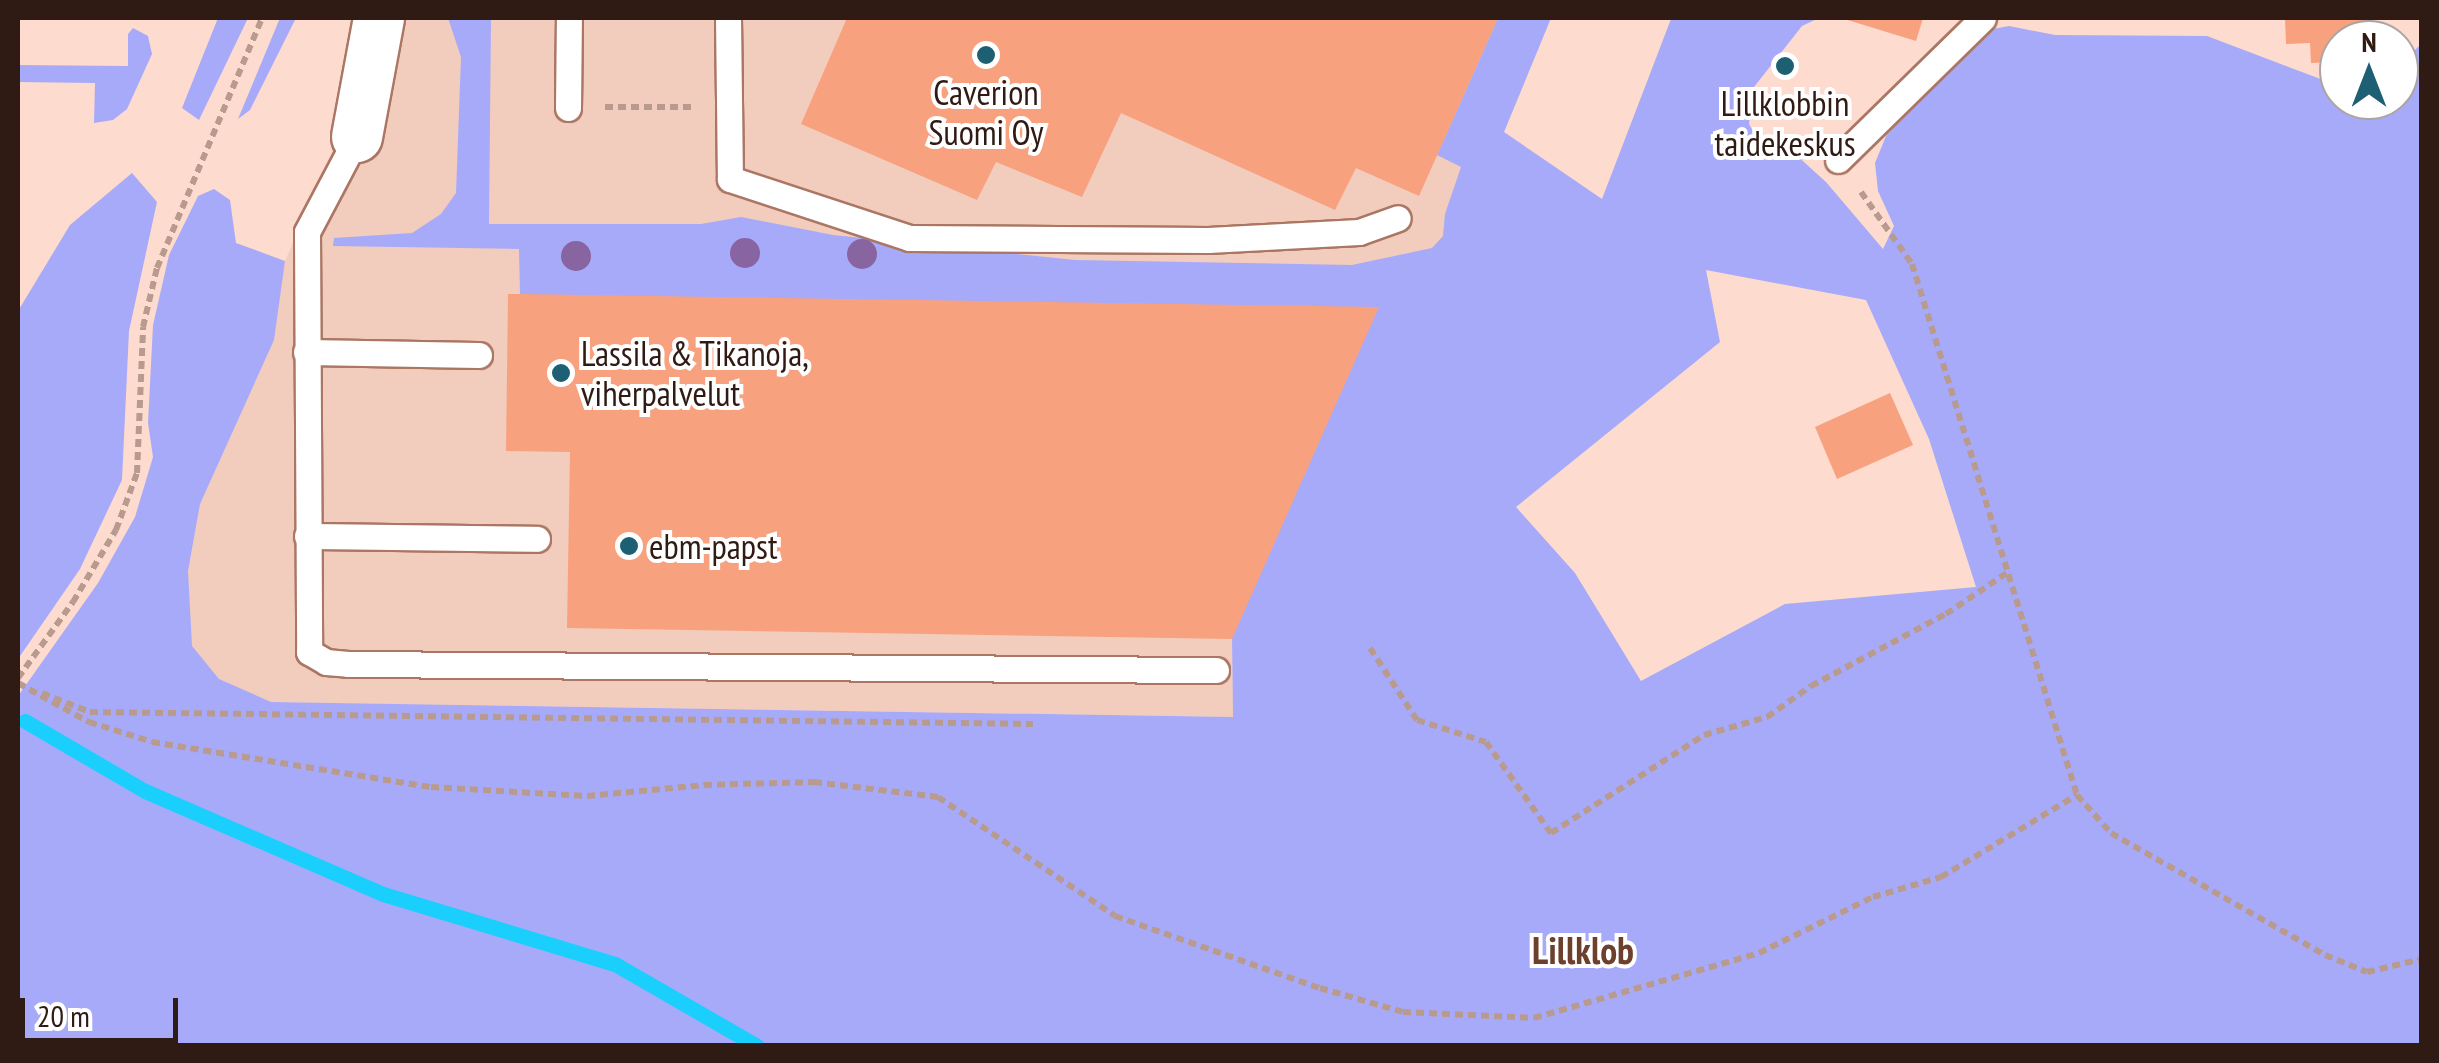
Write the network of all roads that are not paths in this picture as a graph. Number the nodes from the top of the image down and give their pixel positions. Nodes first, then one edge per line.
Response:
1 (379, 18) edge
2 (569, 18) edge
3 (728, 18) edge
4 (1983, 18) edge
5 (568, 108) road end
6 (357, 137) joint
7 (1838, 160) road end
8 (1398, 218) dead end
9 (306, 352) junction
10 (479, 355) dead end
11 (307, 536) junction
12 (537, 540) dead end
13 (1216, 670) dead end

1 - 6 street
2 - 5 lane
3 - 8 lane
4 - 7 lane
6 - 9 lane
9 - 10 lane
9 - 11 lane
11 - 12 lane
11 - 13 lane

